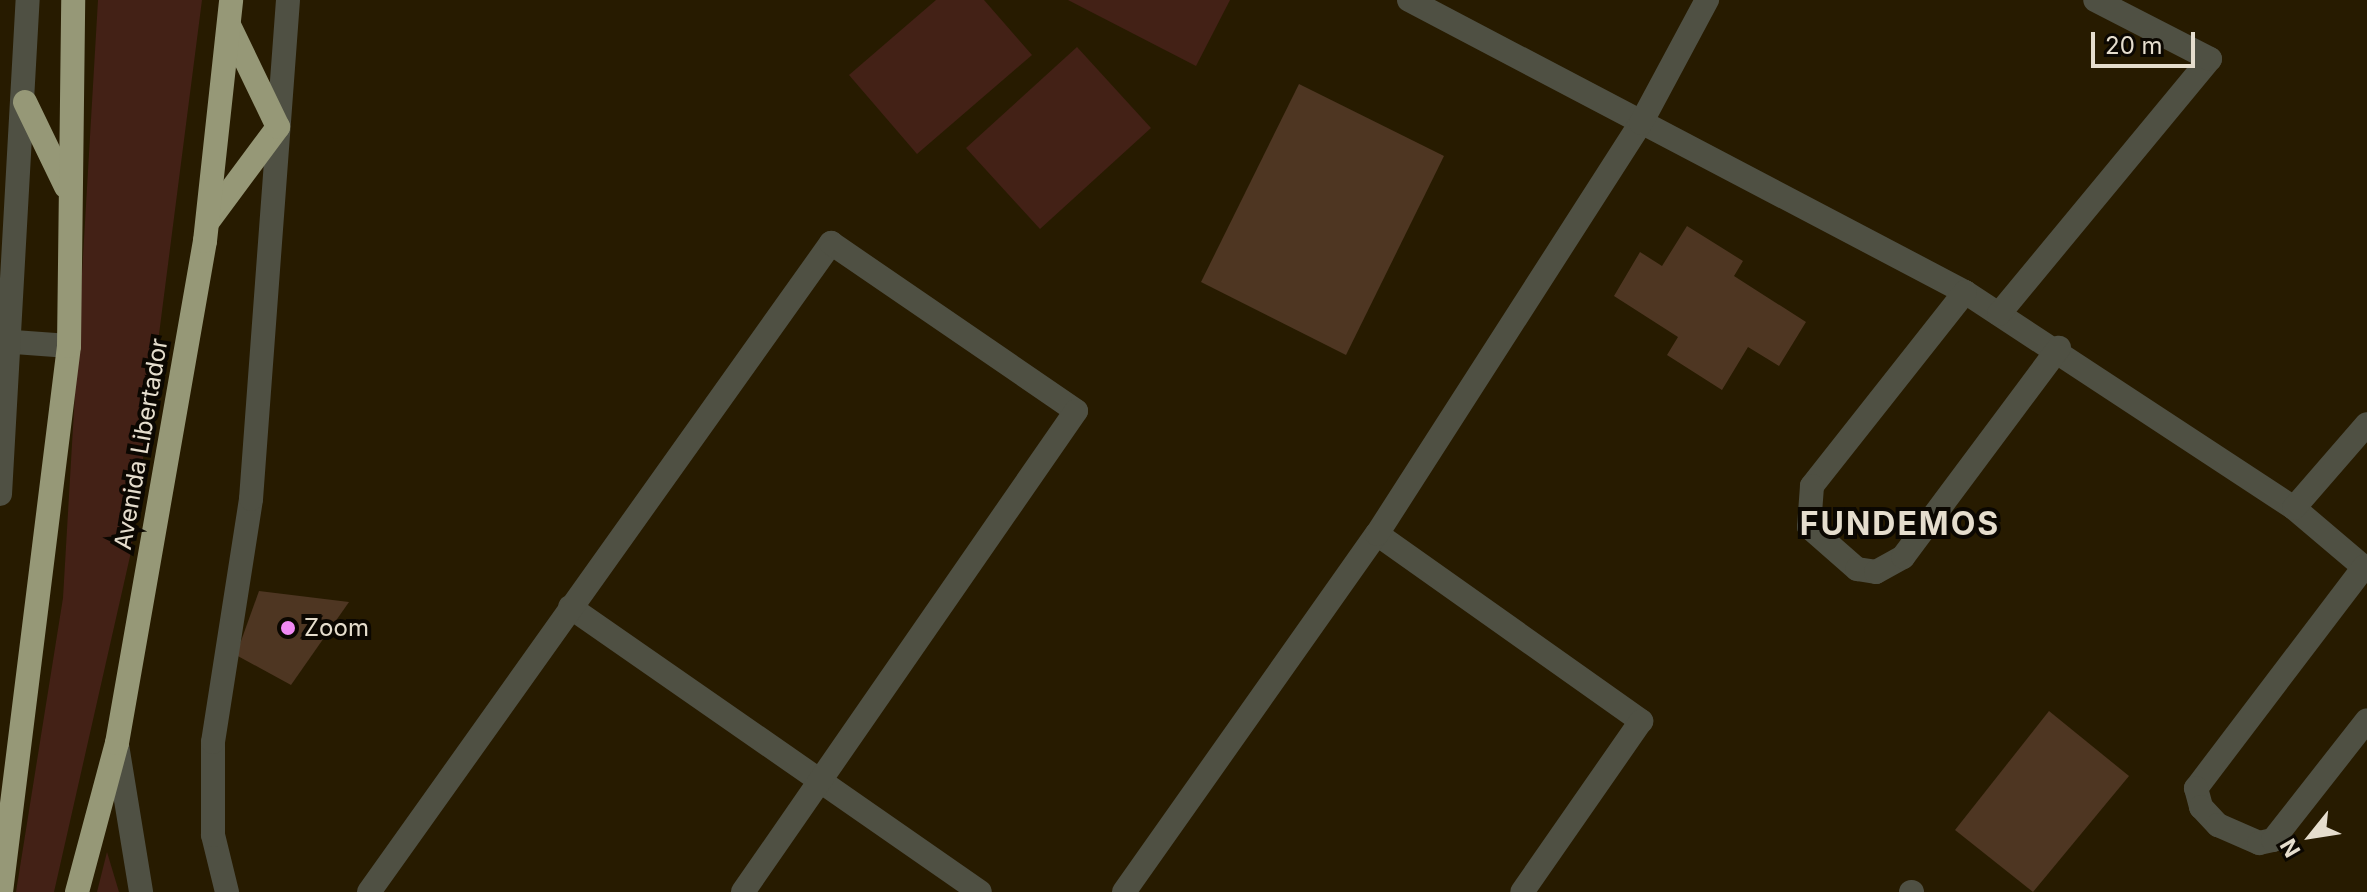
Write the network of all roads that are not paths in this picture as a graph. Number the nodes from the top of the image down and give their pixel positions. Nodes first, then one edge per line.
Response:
1 (28, 0) edge
2 (73, 0) edge
3 (231, 0) edge
4 (288, 0) edge
5 (1409, 0) edge
6 (1707, 0) edge
7 (2095, 0) edge
8 (229, 25) junction
9 (25, 102) junction
10 (1641, 123) junction
11 (278, 127) junction
12 (68, 191) junction
13 (208, 222) junction
14 (1965, 292) junction
15 (1999, 314) junction
16 (6, 342) edge
17 (69, 346) junction
18 (2059, 348) junction
19 (2367, 424) edge
20 (0, 494) edge
21 (2294, 508) junction
22 (1377, 534) junction
23 (2366, 568) edge
24 (570, 607) junction
25 (2367, 720) edge
26 (117, 743) junction
27 (819, 783) junction
28 (1, 892) edge
29 (77, 892) edge
30 (141, 892) edge
31 (227, 892) edge
32 (369, 892) edge
33 (743, 892) edge
34 (980, 892) edge
35 (1124, 892) edge
36 (1522, 892) edge

1 - 9 street
2 - 12 highway
3 - 8 highway, Avenida Libertador
4 - 11 street
5 - 10 street
6 - 10 street
7 - 15 street
8 - 11 highway
8 - 13 highway, Avenida Libertador
9 - 12 highway
9 - 16 street
10 - 14 street
10 - 22 street
11 - 13 highway
11 - 31 street
12 - 17 highway
13 - 26 highway, Avenida Libertador
14 - 15 street
14 - 18 street
15 - 18 street
16 - 17 street
16 - 20 street
17 - 28 highway
18 - 21 street
19 - 21 street
21 - 23 street
22 - 35 street
22 - 36 street
23 - 25 street
24 - 27 street
24 - 27 street
24 - 32 street
26 - 29 highway, Avenida Libertador
26 - 30 street
27 - 33 street
27 - 34 street

